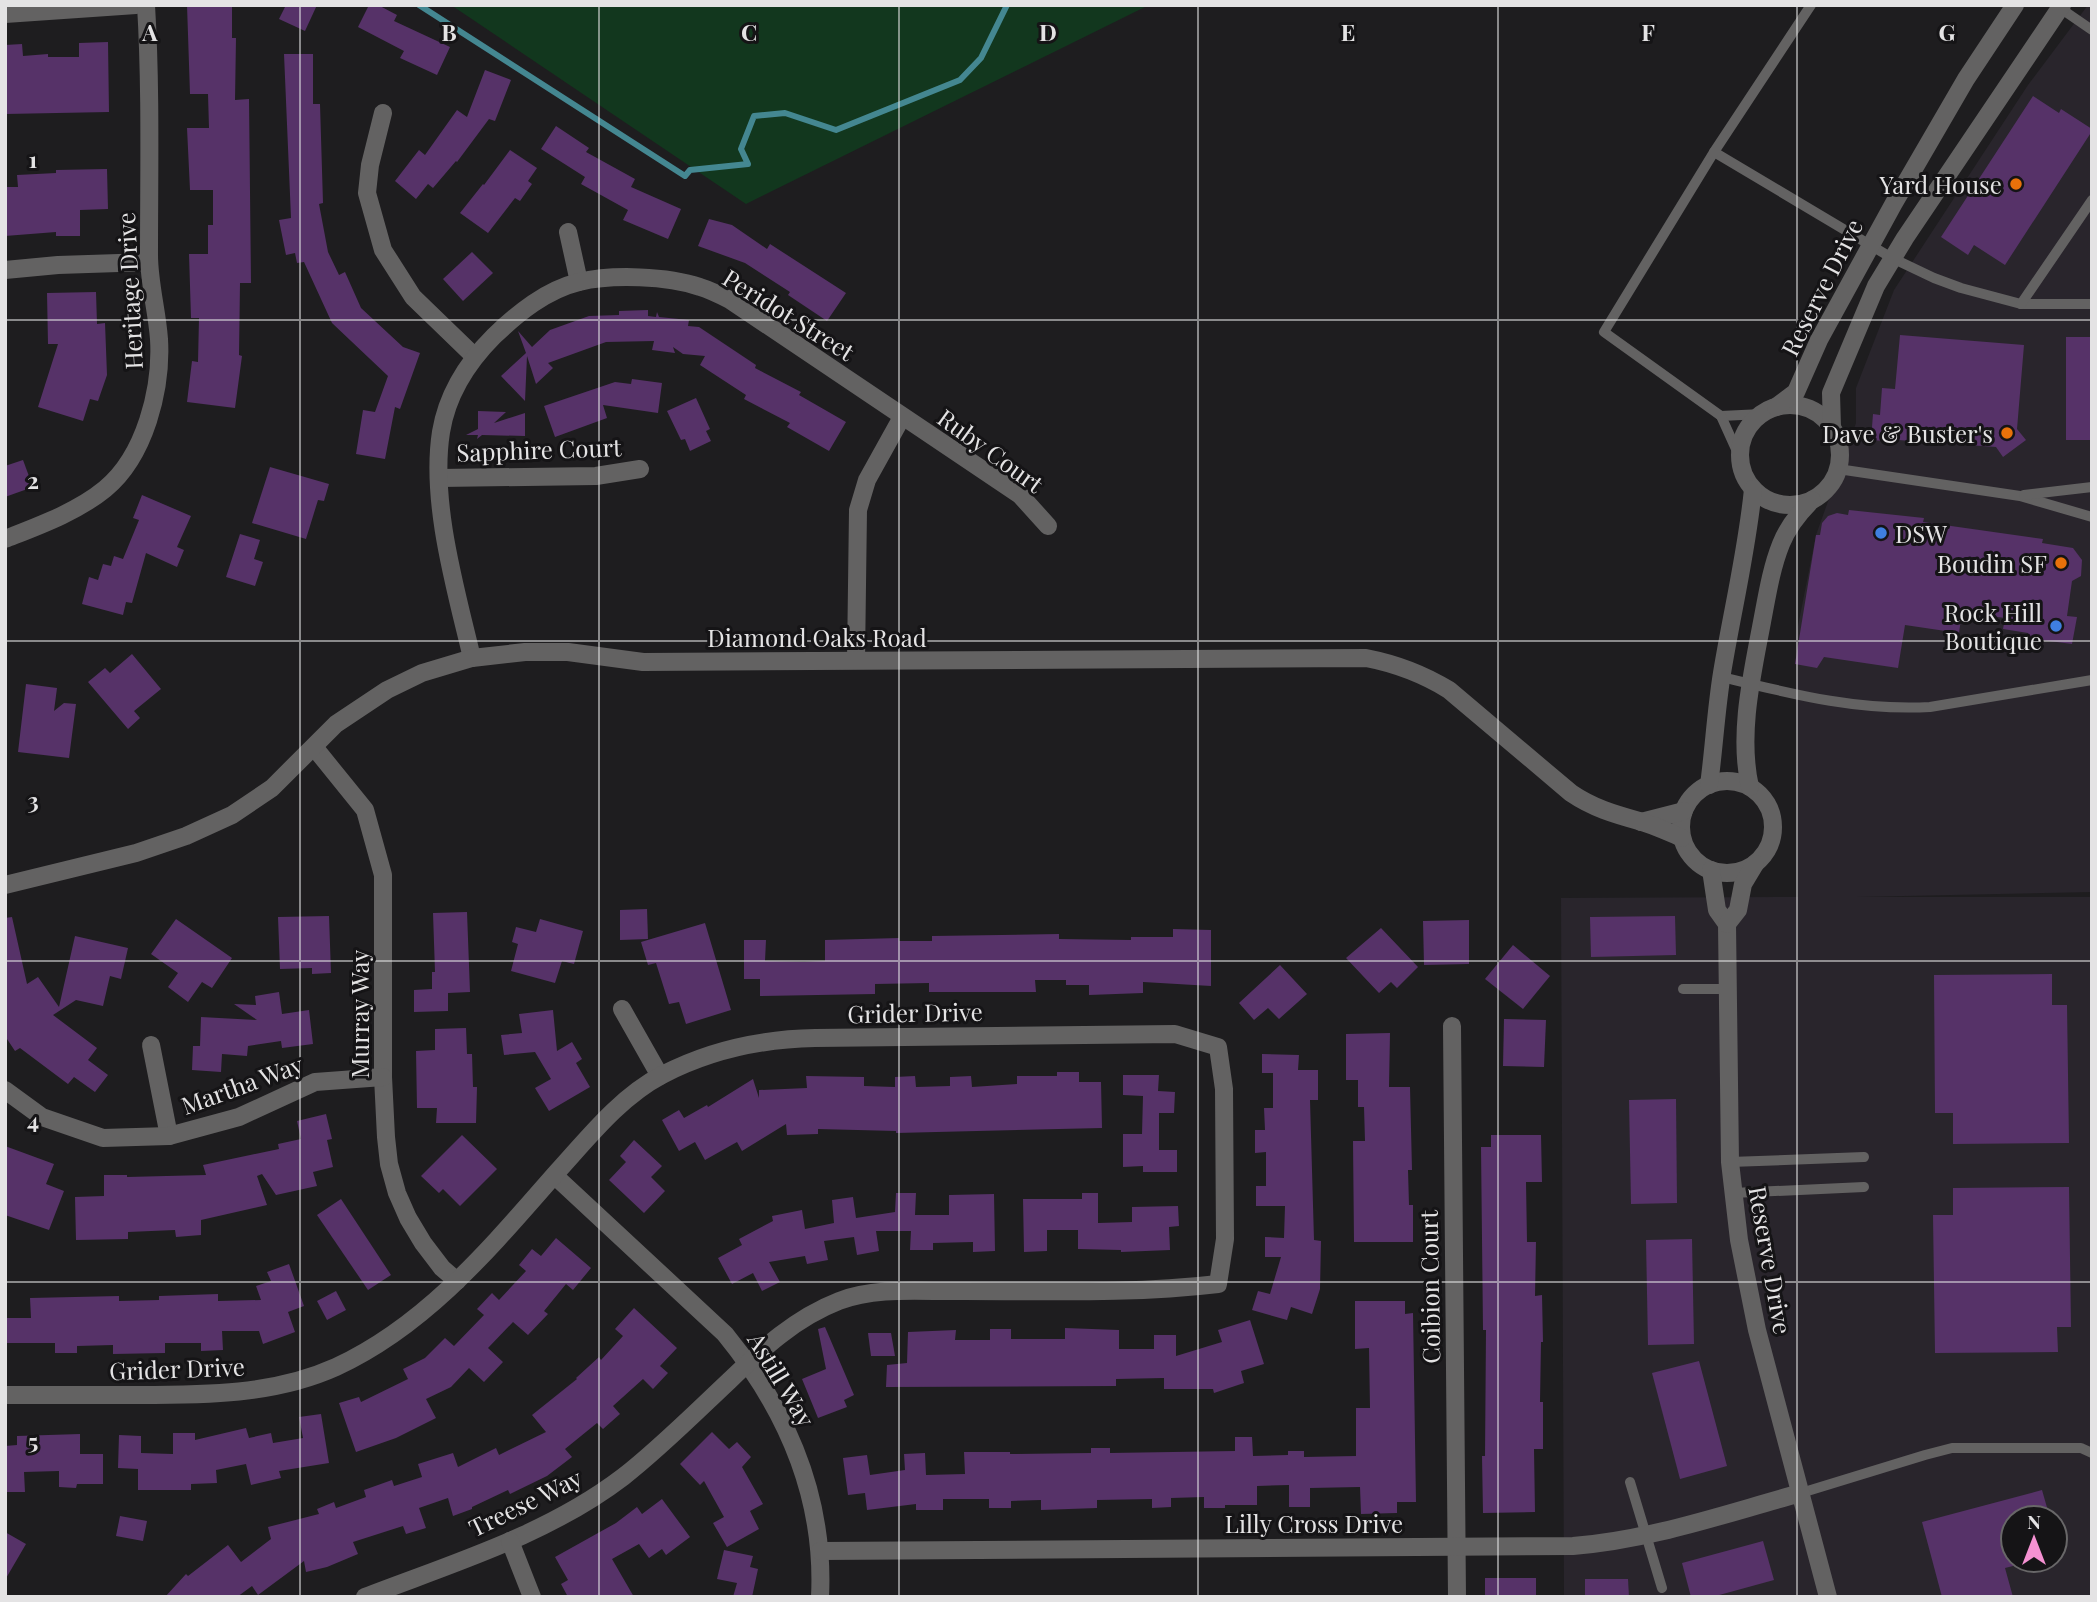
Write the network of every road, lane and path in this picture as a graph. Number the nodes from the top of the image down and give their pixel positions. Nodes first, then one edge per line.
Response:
1 (136, 5) edge
2 (146, 5) edge
3 (1811, 5) edge
4 (2015, 5) edge
5 (2061, 7) edge
6 (5, 14) edge
7 (2092, 30) edge
8 (383, 113) dead end
9 (1714, 152) junction
10 (2092, 200) edge
11 (568, 232) dead end
12 (1871, 245) junction
13 (1892, 258) junction
14 (149, 262) junction
15 (5, 270) edge
16 (579, 282) junction
17 (2021, 304) junction
18 (2092, 304) edge
19 (474, 356) junction
20 (1769, 411) junction
21 (1721, 416) junction
22 (902, 417) junction
23 (1832, 428) junction
24 (1740, 458) junction
25 (640, 469) dead end
26 (1838, 469) junction
27 (440, 478) junction
28 (2092, 487) edge
29 (1753, 489) junction
30 (2020, 496) junction
31 (1812, 500) junction
32 (2092, 517) edge
33 (1048, 526) dead end
34 (5, 540) edge
35 (472, 658) junction
36 (856, 660) junction
37 (1722, 677) junction
38 (2092, 680) edge
39 (1751, 684) junction
40 (314, 747) junction
41 (1709, 785) junction
42 (1750, 787) junction
43 (1684, 811) junction
44 (1641, 822) junction
45 (1682, 838) junction
46 (1755, 864) junction
47 (1712, 870) junction
48 (5, 885) edge
49 (1727, 924) junction
50 (1683, 989) dead end
51 (1728, 989) junction
52 (622, 1009) dead end
53 (1452, 1026) dead end
54 (151, 1045) dead end
55 (660, 1076) junction
56 (383, 1077) junction
57 (5, 1090) edge
58 (169, 1136) junction
59 (1864, 1157) dead end
60 (1730, 1162) junction
61 (555, 1176) junction
62 (1864, 1187) dead end
63 (1733, 1194) junction
64 (457, 1282) junction
65 (748, 1362) junction
66 (5, 1395) edge
67 (2092, 1453) edge
68 (1630, 1482) dead end
69 (1801, 1493) junction
70 (1646, 1534) junction
71 (510, 1541) junction
72 (1457, 1547) junction
73 (820, 1551) junction
74 (1662, 1588) dead end
75 (365, 1597) edge
76 (532, 1597) edge
77 (820, 1597) edge
78 (1457, 1597) edge
79 (1828, 1597) edge

1 - 6 street
2 - 14 street, Heritage Drive
3 - 9 lane
4 - 12 street, Reserve Drive
5 - 7 lane
5 - 13 street, Reserve Drive
8 - 19 street
9 - 12 lane
9 - 21 lane
10 - 17 lane
11 - 16 street
12 - 13 lane
12 - 20 street, Reserve Drive
13 - 17 lane
13 - 23 street, Reserve Drive
14 - 15 street
14 - 34 street, Heritage Drive
16 - 19 street, Peridot Street
16 - 22 street, Peridot Street
17 - 18 lane
19 - 27 street, Peridot Street
20 - 21 lane
20 - 23 street
20 - 24 street
21 - 24 lane
22 - 33 street, Ruby Court
22 - 36 street
23 - 26 street
24 - 29 street
25 - 27 street, Sapphire Court
26 - 30 lane
26 - 31 street
27 - 35 street, Peridot Street
28 - 30 lane
29 - 31 street
29 - 37 street
30 - 32 lane
31 - 39 street
35 - 36 street, Diamond Oaks Road
35 - 40 street, Diamond Oaks Road
36 - 44 street, Diamond Oaks Road
37 - 39 lane
37 - 41 street
38 - 39 lane
39 - 42 street
40 - 48 street, Diamond Oaks Road
40 - 56 street, Murray Way
41 - 42 street
41 - 43 street
42 - 46 street
43 - 44 street, Diamond Oaks Road
43 - 45 street
44 - 45 street, Diamond Oaks Road
45 - 47 street
46 - 47 street
46 - 49 street, Reserve Drive
47 - 49 street, Reserve Drive
49 - 51 street, Reserve Drive
50 - 51 lane
51 - 60 street, Reserve Drive
52 - 55 street
53 - 72 street, Coibion Court
54 - 58 street
55 - 61 street, Grider Drive
55 - 65 street, Grider Drive
56 - 58 street, Martha Way
56 - 64 street, Murray Way
57 - 58 street, Martha Way
59 - 60 lane
60 - 63 street, Reserve Drive
61 - 64 street, Grider Drive
61 - 65 street, Astill Way
62 - 63 lane
63 - 69 street, Reserve Drive
64 - 66 street, Grider Drive
65 - 71 street, Treese Way
65 - 73 street, Astill Way
67 - 69 lane
68 - 70 lane
69 - 70 street, Lilly Cross Drive
69 - 79 street, Reserve Drive
70 - 72 street, Lilly Cross Drive
70 - 74 lane
71 - 75 street, Treese Way
71 - 76 street
72 - 73 street, Lilly Cross Drive
72 - 78 street, Coibion Court
73 - 77 street, Astill Way

